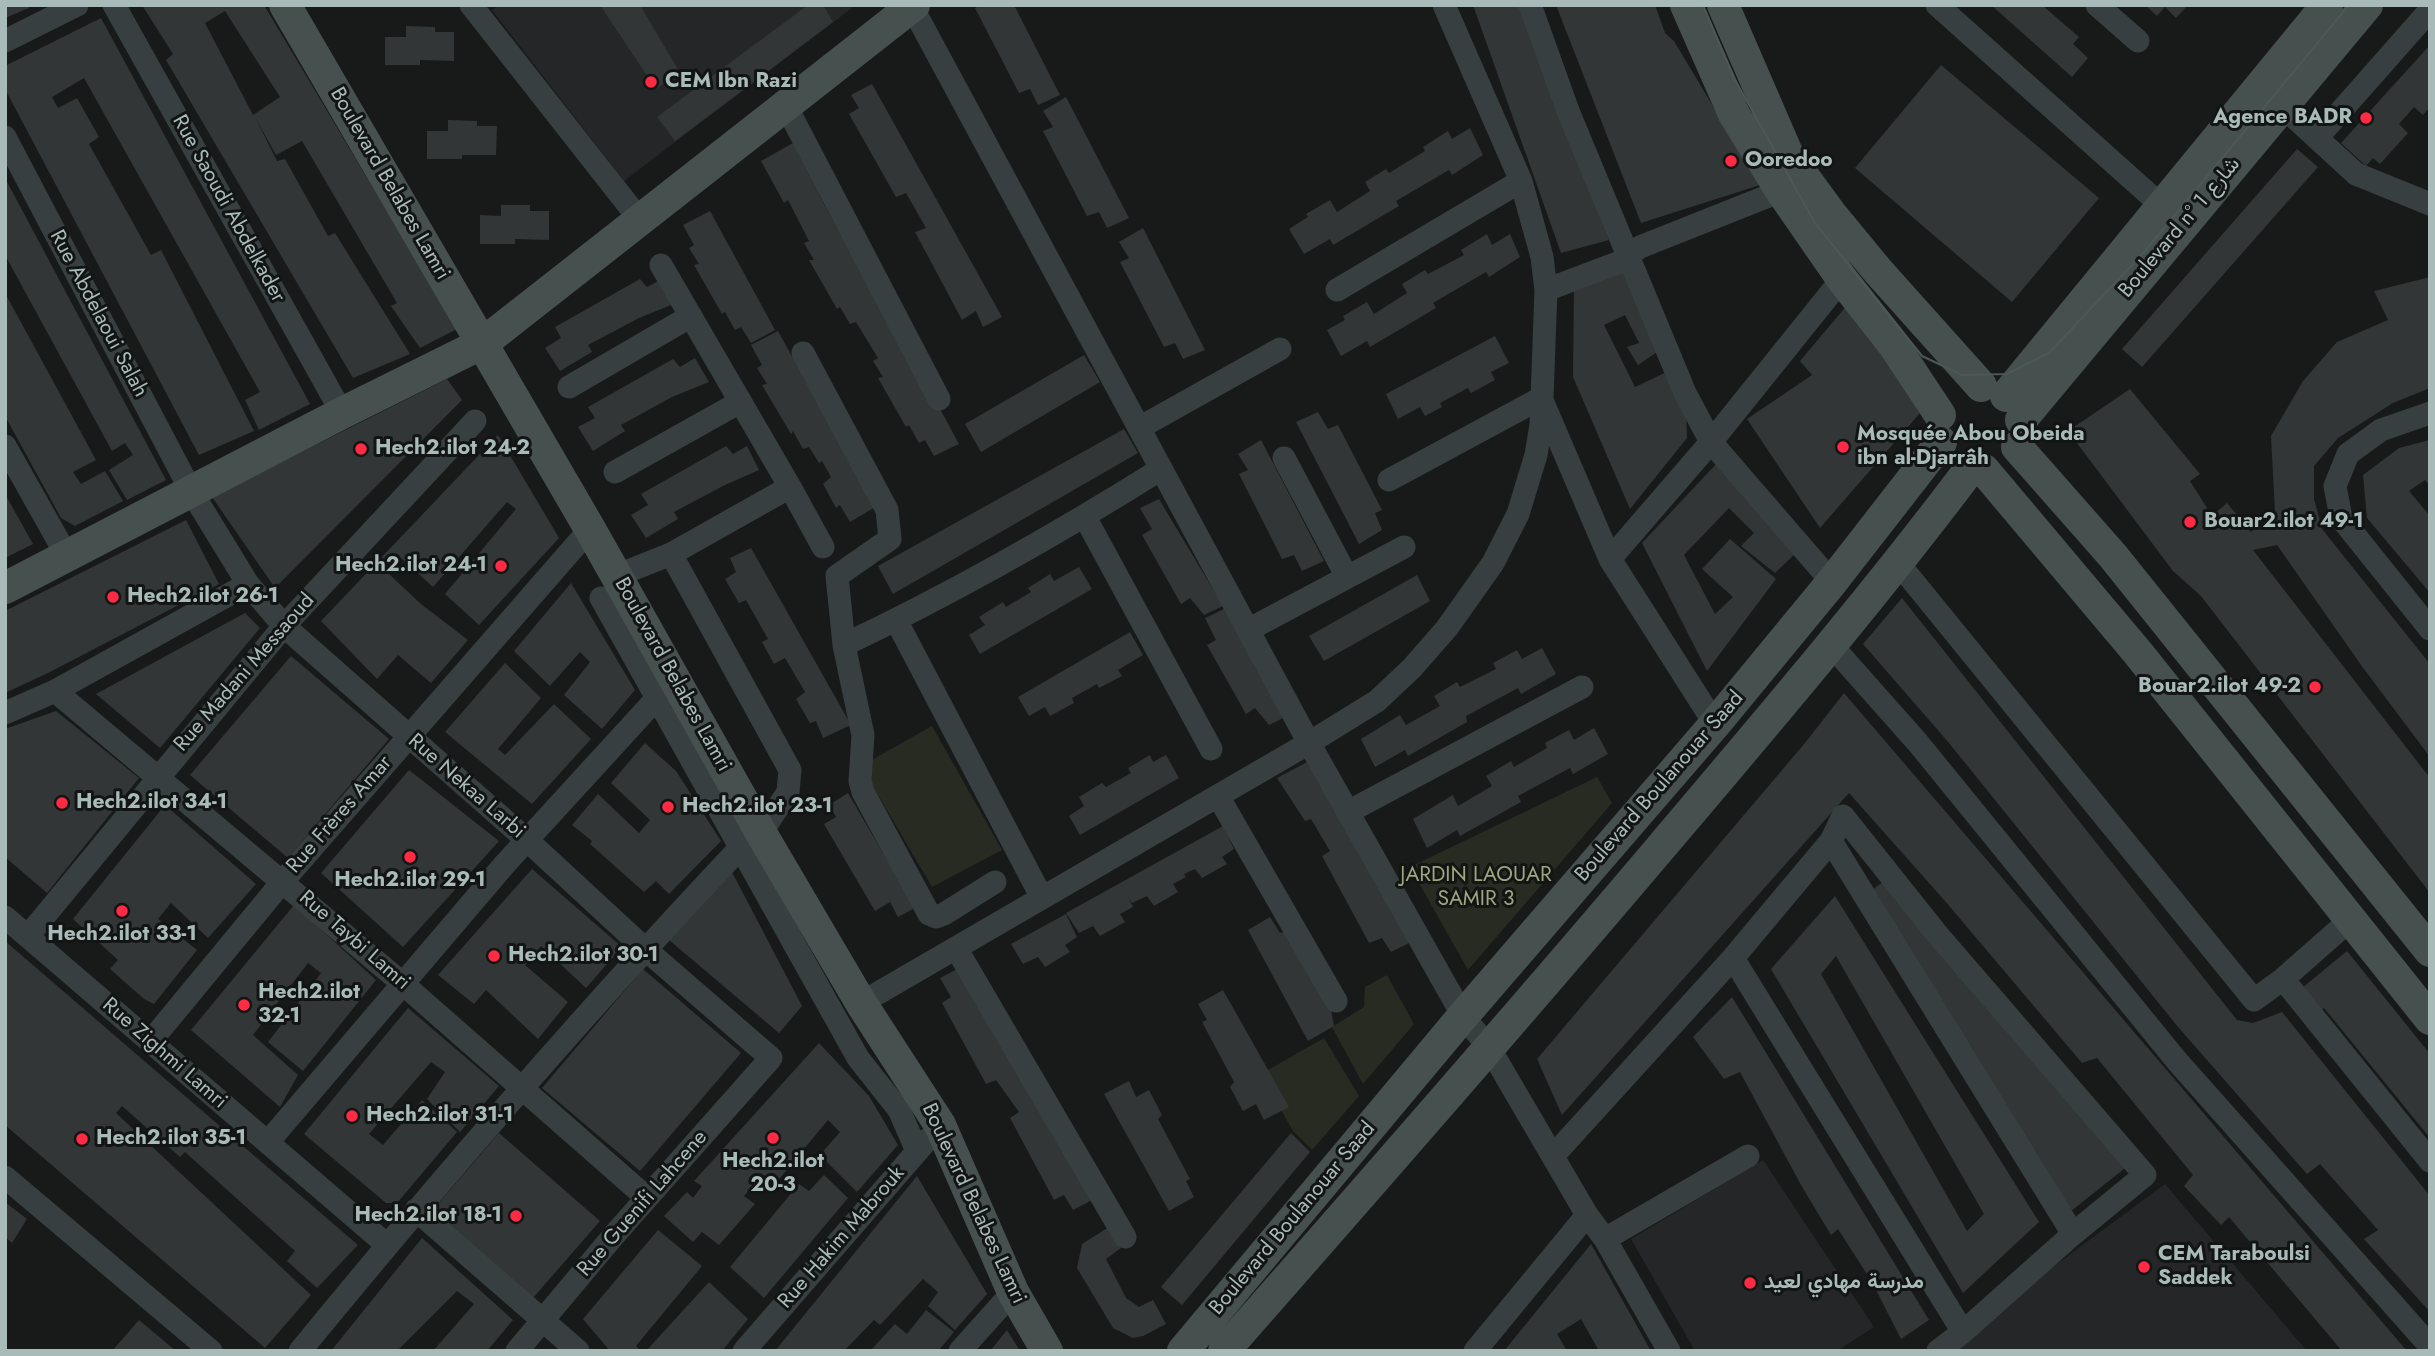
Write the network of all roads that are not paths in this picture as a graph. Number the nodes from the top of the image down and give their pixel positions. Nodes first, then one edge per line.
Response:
1 (77, 5) edge
2 (114, 5) edge
3 (285, 5) edge
4 (471, 5) edge
5 (1444, 5) edge
6 (1530, 5) edge
7 (1686, 5) edge
8 (1723, 5) edge
9 (1937, 5) edge
10 (2097, 5) edge
11 (2327, 5) edge
12 (2367, 5) edge
13 (913, 6) edge
14 (2430, 10) edge
15 (5, 41) edge
16 (2138, 41) dead end
17 (786, 106) junction
18 (2282, 106) junction
19 (5, 138) edge
20 (2317, 138) junction
21 (1521, 181) junction
22 (1781, 191) junction
23 (2430, 204) edge
24 (2162, 206) junction
25 (640, 220) junction
26 (1627, 256) junction
27 (661, 265) dead end
28 (1842, 279) junction
29 (1337, 290) dead end
30 (1546, 290) junction
31 (691, 316) junction
32 (483, 343) junction
33 (1280, 349) dead end
34 (803, 353) dead end
35 (569, 387) dead end
36 (1541, 398) junction
37 (939, 399) dead end
38 (740, 402) junction
39 (2006, 412) junction
40 (342, 413) junction
41 (2430, 413) edge
42 (475, 421) dead end
43 (1139, 428) junction
44 (1940, 429) junction
45 (1711, 442) junction
46 (5, 446) edge
47 (1284, 458) dead end
48 (1161, 469) junction
49 (1977, 469) junction
50 (615, 472) dead end
51 (1389, 481) dead end
52 (790, 487) junction
53 (191, 491) junction
54 (1085, 517) junction
55 (590, 529) junction
56 (823, 547) dead end
57 (1404, 547) dead end
58 (671, 554) junction
59 (67, 556) junction
60 (1609, 559) junction
61 (1899, 564) junction
62 (1347, 577) junction
63 (1832, 582) junction
64 (248, 584) junction
65 (608, 587) junction
66 (5, 588) edge
67 (896, 620) junction
68 (284, 626) junction
69 (2430, 629) edge
70 (1248, 630) junction
71 (844, 645) junction
72 (1832, 646) junction
73 (1582, 687) dead end
74 (55, 691) junction
75 (657, 698) junction
76 (5, 713) edge
77 (1715, 724) junction
78 (408, 737) junction
79 (1309, 743) junction
80 (1211, 749) dead end
81 (156, 778) junction
82 (1218, 796) junction
83 (1348, 812) junction
84 (527, 840) junction
85 (751, 840) junction
86 (1831, 842) junction
87 (283, 881) junction
88 (995, 882) dead end
89 (1042, 898) junction
90 (5, 917) edge
91 (2350, 920) junction
92 (28, 936) junction
93 (645, 948) junction
94 (956, 948) junction
95 (2430, 951) edge
96 (1733, 958) junction
97 (2283, 979) junction
98 (402, 983) junction
99 (1336, 1001) dead end
100 (861, 1003) junction
101 (1464, 1016) junction
102 (2430, 1019) edge
103 (150, 1042) junction
104 (1490, 1049) junction
105 (771, 1058) joint
106 (522, 1089) junction
107 (940, 1125) junction
108 (268, 1142) junction
109 (917, 1151) junction
110 (1553, 1156) junction
111 (1748, 1156) dead end
112 (2430, 1161) edge
113 (5, 1177) edge
114 (647, 1198) junction
115 (416, 1210) junction
116 (1587, 1215) junction
117 (2073, 1234) junction
118 (1125, 1237) dead end
119 (1605, 1239) junction
120 (387, 1245) junction
121 (1013, 1292) junction
122 (542, 1320) junction
123 (1963, 1332) junction
124 (2430, 1346) edge
125 (211, 1351) edge
126 (300, 1351) edge
127 (517, 1351) edge
128 (578, 1351) edge
129 (744, 1351) edge
130 (960, 1351) edge
131 (1047, 1351) edge
132 (1183, 1351) edge
133 (1224, 1351) edge
134 (1475, 1351) edge
135 (1669, 1351) edge
136 (1938, 1351) edge

1 - 15 street
2 - 40 street, Rue Saoudi Abdelkader
3 - 32 main road, Boulevard Belabes Lamri
4 - 25 street
5 - 21 street
6 - 26 street
7 - 22 main road
8 - 39 main road
9 - 24 street
10 - 16 street
11 - 24 main road, Boulevard n° شارع 1
12 - 18 main road, Boulevard n° شارع 1
13 - 17 main road
13 - 43 street
14 - 20 street
17 - 25 main road
17 - 37 street
18 - 20 street
18 - 39 main road, Boulevard n° شارع 1
19 - 53 street, Rue Abdelaoui Salah
20 - 23 street
21 - 29 street
21 - 30 street
22 - 26 street
22 - 28 main road
24 - 39 main road, Boulevard n° شارع 1
25 - 32 main road
26 - 30 street
26 - 45 street
27 - 31 street
28 - 44 main road
28 - 45 street
30 - 36 street
31 - 35 street
31 - 38 street
32 - 40 main road
32 - 55 main road, Boulevard Belabes Lamri
33 - 43 street
34 - 71 street
36 - 51 street
36 - 60 street
36 - 79 street
38 - 50 street
38 - 52 street
39 - 44 main road
39 - 49 main road
39 - 95 main road
40 - 53 main road
41 - 69 street
42 - 68 street, Rue Madani Messaoud
43 - 48 street
44 - 49 main road
44 - 63 main road, Boulevard Boulanouar Saad
45 - 60 street
45 - 63 street
46 - 59 street
47 - 62 street
48 - 54 street
48 - 70 street
49 - 61 main road, Boulevard Boulanouar Saad
49 - 91 main road
52 - 56 street
52 - 58 street
53 - 59 main road
53 - 64 street, Rue Nekaa Larbi
54 - 67 street
54 - 80 street
55 - 65 main road, Boulevard Belabes Lamri
55 - 78 street, Rue Frères Amar
57 - 62 street
58 - 65 street
58 - 85 street
59 - 66 main road
60 - 77 street
61 - 72 main road, Boulevard Boulanouar Saad
61 - 97 street
62 - 70 street
63 - 77 main road, Boulevard Boulanouar Saad
64 - 68 street, Rue Nekaa Larbi
64 - 74 street
65 - 75 street
65 - 85 main road, Boulevard Belabes Lamri
67 - 71 street
67 - 89 street
68 - 78 street, Rue Nekaa Larbi
68 - 81 street, Rue Madani Messaoud
70 - 79 street
71 - 88 street
72 - 104 main road, Boulevard Boulanouar Saad
72 - 124 street
73 - 83 street
74 - 76 street
74 - 81 street, Rue Taybi Lamri
75 - 84 street
75 - 85 street
77 - 101 main road, Boulevard Boulanouar Saad
78 - 84 street, Rue Nekaa Larbi
78 - 87 street, Rue Frères Amar
79 - 82 street
79 - 83 street
81 - 87 street, Rue Taybi Lamri
81 - 92 street, Rue Madani Messaoud
82 - 89 street
82 - 99 street
83 - 101 street
84 - 93 street, Rue Nekaa Larbi
84 - 98 street
85 - 93 street
85 - 100 main road, Boulevard Belabes Lamri
85 - 109 street
86 - 96 street
86 - 117 street
86 - 117 street
87 - 98 street, Rue Taybi Lamri
87 - 103 street, Rue Frères Amar
89 - 94 street
90 - 92 street, Rue Zighmi Lamri
91 - 97 street
91 - 102 main road
92 - 103 street, Rue Zighmi Lamri
93 - 105 street, Rue Nekaa Larbi
93 - 106 street
94 - 100 street
94 - 118 street
96 - 110 street
96 - 123 street
97 - 112 street
98 - 106 street, Rue Taybi Lamri
98 - 108 street
100 - 107 main road, Boulevard Belabes Lamri
101 - 104 street
101 - 132 main road, Boulevard Boulanouar Saad
103 - 108 street, Rue Zighmi Lamri
104 - 110 street
104 - 133 main road, Boulevard Boulanouar Saad
105 - 114 street, Rue Guenifi Lahcene
106 - 114 street, Rue Taybi Lamri
106 - 115 street
107 - 109 street, Rue Hakim Mabrouk
107 - 121 main road, Boulevard Belabes Lamri
108 - 120 street, Rue Zighmi Lamri
109 - 129 street, Rue Hakim Mabrouk
110 - 116 street
111 - 119 street
113 - 125 street
114 - 122 street, Rue Guenifi Lahcene
115 - 120 street
115 - 122 street
116 - 119 street
116 - 134 street
117 - 123 street
119 - 135 street
120 - 126 street
121 - 130 street
121 - 131 main road, Boulevard Belabes Lamri
122 - 127 street, Rue Guenifi Lahcene
122 - 128 street
123 - 136 street

